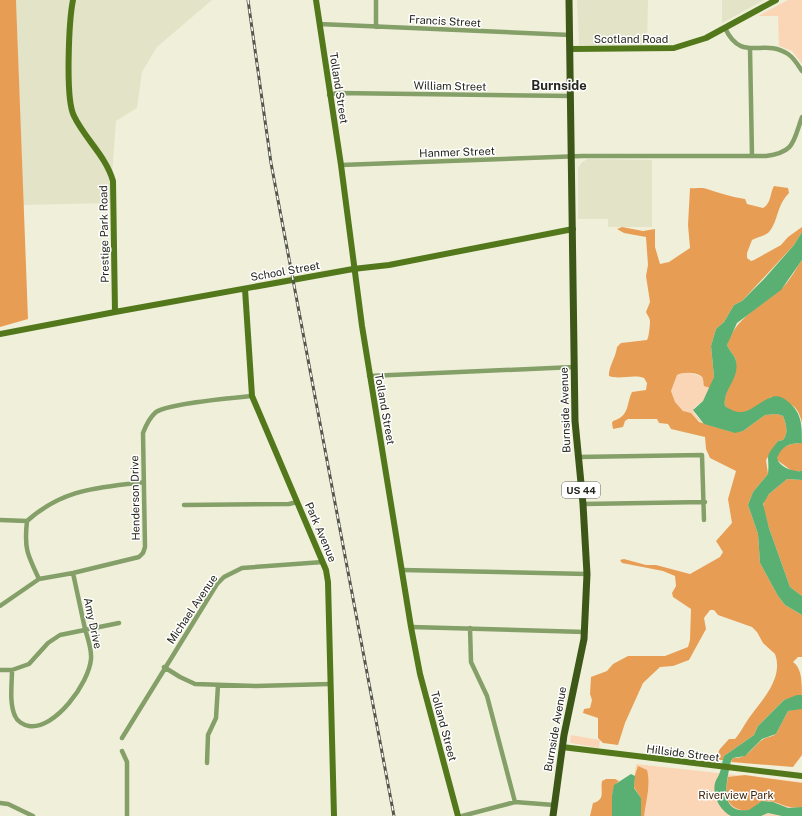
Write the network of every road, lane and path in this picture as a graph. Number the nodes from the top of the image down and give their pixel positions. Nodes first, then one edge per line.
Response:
1 (73, 0) edge
2 (316, 0) edge
3 (376, 0) edge
4 (570, 0) edge
5 (776, 0) edge
6 (319, 24) junction
7 (376, 27) junction
8 (725, 28) junction
9 (570, 34) junction
10 (750, 48) junction
11 (570, 49) junction
12 (802, 71) edge
13 (329, 95) junction
14 (572, 96) junction
15 (802, 117) edge
16 (573, 156) junction
17 (752, 156) junction
18 (341, 165) junction
19 (573, 229) junction
20 (353, 269) junction
21 (245, 288) junction
22 (115, 312) junction
23 (0, 334) edge
24 (574, 367) junction
25 (369, 376) junction
26 (252, 396) junction
27 (578, 457) junction
28 (144, 482) junction
29 (297, 502) junction
30 (705, 502) junction
31 (583, 504) junction
32 (184, 505) dead end
33 (0, 520) edge
34 (704, 520) dead end
35 (27, 521) junction
36 (323, 562) junction
37 (402, 570) junction
38 (73, 573) junction
39 (587, 574) junction
40 (39, 578) junction
41 (0, 606) edge
42 (119, 623) dead end
43 (412, 626) junction
44 (470, 628) junction
45 (85, 630) junction
46 (585, 632) junction
47 (164, 667) junction
48 (0, 670) edge
49 (12, 670) junction
50 (330, 684) junction
51 (218, 685) junction
52 (122, 738) dead end
53 (562, 747) junction
54 (122, 751) dead end
55 (207, 762) dead end
56 (802, 776) edge
57 (515, 802) junction
58 (0, 803) edge
59 (554, 805) junction
60 (33, 816) edge
61 (127, 816) edge
62 (334, 816) edge
63 (458, 816) edge
64 (462, 816) edge
65 (552, 816) edge

1 - 22 main road, Prestige Park Road
2 - 6 main road, Tolland Street
3 - 7 street
4 - 9 main road, Burnside Avenue / US 44
5 - 8 main road, Scotland Road
6 - 7 street, Francis Street
6 - 13 main road, Tolland Street
7 - 9 street, Francis Street
8 - 10 street
8 - 11 main road, Scotland Road
9 - 11 main road, Burnside Avenue / US 44
10 - 12 street
10 - 17 street
11 - 14 main road, Burnside Avenue / US 44
13 - 14 street, William Street
13 - 18 main road, Tolland Street
14 - 16 main road, Burnside Avenue / US 44
15 - 17 street, Hanmer Street
16 - 17 street, Hanmer Street
16 - 18 street, Hanmer Street
16 - 19 main road, Burnside Avenue / US 44
18 - 20 main road, Tolland Street
19 - 20 main road, School Street
19 - 24 main road, Burnside Avenue / US 44
20 - 21 main road, School Street
20 - 25 main road, Tolland Street
21 - 22 main road, School Street
21 - 26 main road, Park Avenue
22 - 23 main road, School Street
24 - 25 street
24 - 27 main road, Burnside Avenue / US 44
25 - 37 main road, Tolland Street
26 - 28 street, Henderson Drive
26 - 29 main road, Park Avenue
27 - 30 street
27 - 31 main road, Burnside Avenue / US 44
28 - 35 street
28 - 38 street, Henderson Drive
29 - 32 street
29 - 36 main road, Park Avenue
30 - 31 street
30 - 34 street
31 - 39 main road, Burnside Avenue / US 44
33 - 35 street
35 - 40 street
36 - 47 street, Michael Avenue
36 - 50 main road, Park Avenue
37 - 39 street
37 - 43 main road, Tolland Street
38 - 40 street, Henderson Drive
38 - 45 street, Amy Drive
39 - 46 main road, Burnside Avenue / US 44
40 - 41 street, Henderson Drive
42 - 45 street
43 - 44 street
43 - 63 main road, Tolland Street
44 - 46 street
44 - 57 street
45 - 49 street
45 - 49 street, Amy Drive
46 - 53 main road, Burnside Avenue / US 44
47 - 51 street
47 - 52 street, Michael Avenue
48 - 49 street
50 - 51 street
50 - 62 main road, Park Avenue
51 - 55 street
53 - 56 main road, Hillside Street
53 - 59 main road, Burnside Avenue / US 44
54 - 61 street
57 - 59 street
57 - 64 street
58 - 60 street
59 - 65 main road, Burnside Avenue / US 44

